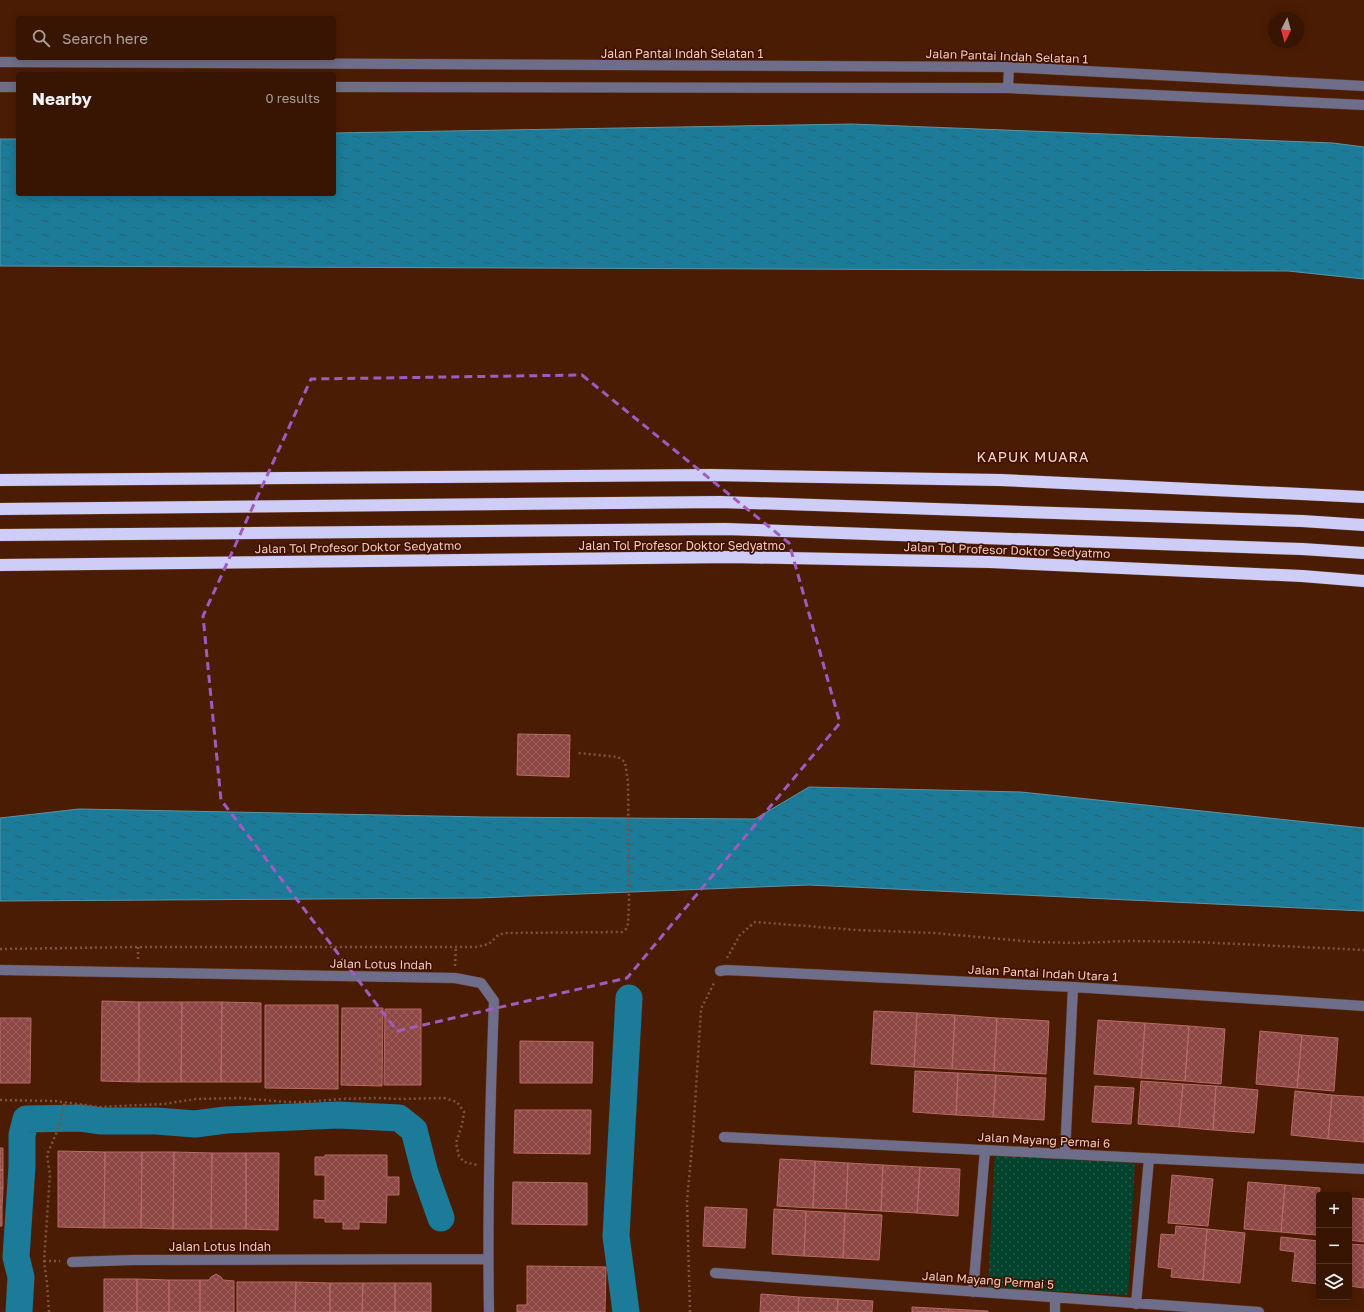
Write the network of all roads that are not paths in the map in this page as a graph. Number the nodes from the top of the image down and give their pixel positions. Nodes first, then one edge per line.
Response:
1 (0, 62) edge
2 (1009, 68) junction
3 (1364, 86) edge
4 (0, 87) edge
5 (16, 87) edge
6 (336, 87) edge
7 (1008, 88) junction
8 (1364, 105) edge
9 (0, 480) edge
10 (1364, 497) edge
11 (0, 509) edge
12 (1364, 525) edge
13 (0, 535) edge
14 (1364, 553) edge
15 (0, 566) edge
16 (1364, 582) edge
17 (0, 970) edge
18 (720, 972) road end
19 (1073, 987) junction
20 (1364, 1006) edge
21 (724, 1137) dead end
22 (985, 1150) junction
23 (1065, 1154) junction
24 (1149, 1158) junction
25 (1364, 1169) edge
26 (488, 1258) junction
27 (72, 1262) road end
28 (715, 1273) dead end
29 (973, 1292) junction
30 (1055, 1298) junction
31 (1136, 1304) junction
32 (490, 1312) edge
33 (1055, 1312) edge
34 (1259, 1312) edge

1 - 2 street, Jalan Pantai Indah Selatan 1
2 - 3 street, Jalan Pantai Indah Selatan 1
2 - 7 street
4 - 5 street
6 - 7 street
7 - 8 street
9 - 10 highway
11 - 12 highway
13 - 14 highway, Jalan Tol Profesor Doktor Sedyatmo
15 - 16 highway, Jalan Tol Profesor Doktor Sedyatmo
17 - 26 street, Jalan Lotus Indah
18 - 19 street, Jalan Pantai Indah Utara 1
19 - 20 street, Jalan Pantai Indah Utara 1
19 - 23 street
21 - 22 street, Jalan Mayang Permai 6
22 - 23 street, Jalan Mayang Permai 6
22 - 29 street
23 - 24 street, Jalan Mayang Permai 6
24 - 25 street, Jalan Mayang Permai 6
24 - 31 street
26 - 27 street, Jalan Lotus Indah
26 - 32 street, Jalan Lotus Indah
28 - 29 street, Jalan Mayang Permai 5
29 - 30 street, Jalan Mayang Permai 5
30 - 31 street, Jalan Mayang Permai 5
30 - 33 street
31 - 34 street, Jalan Mayang Permai 5

